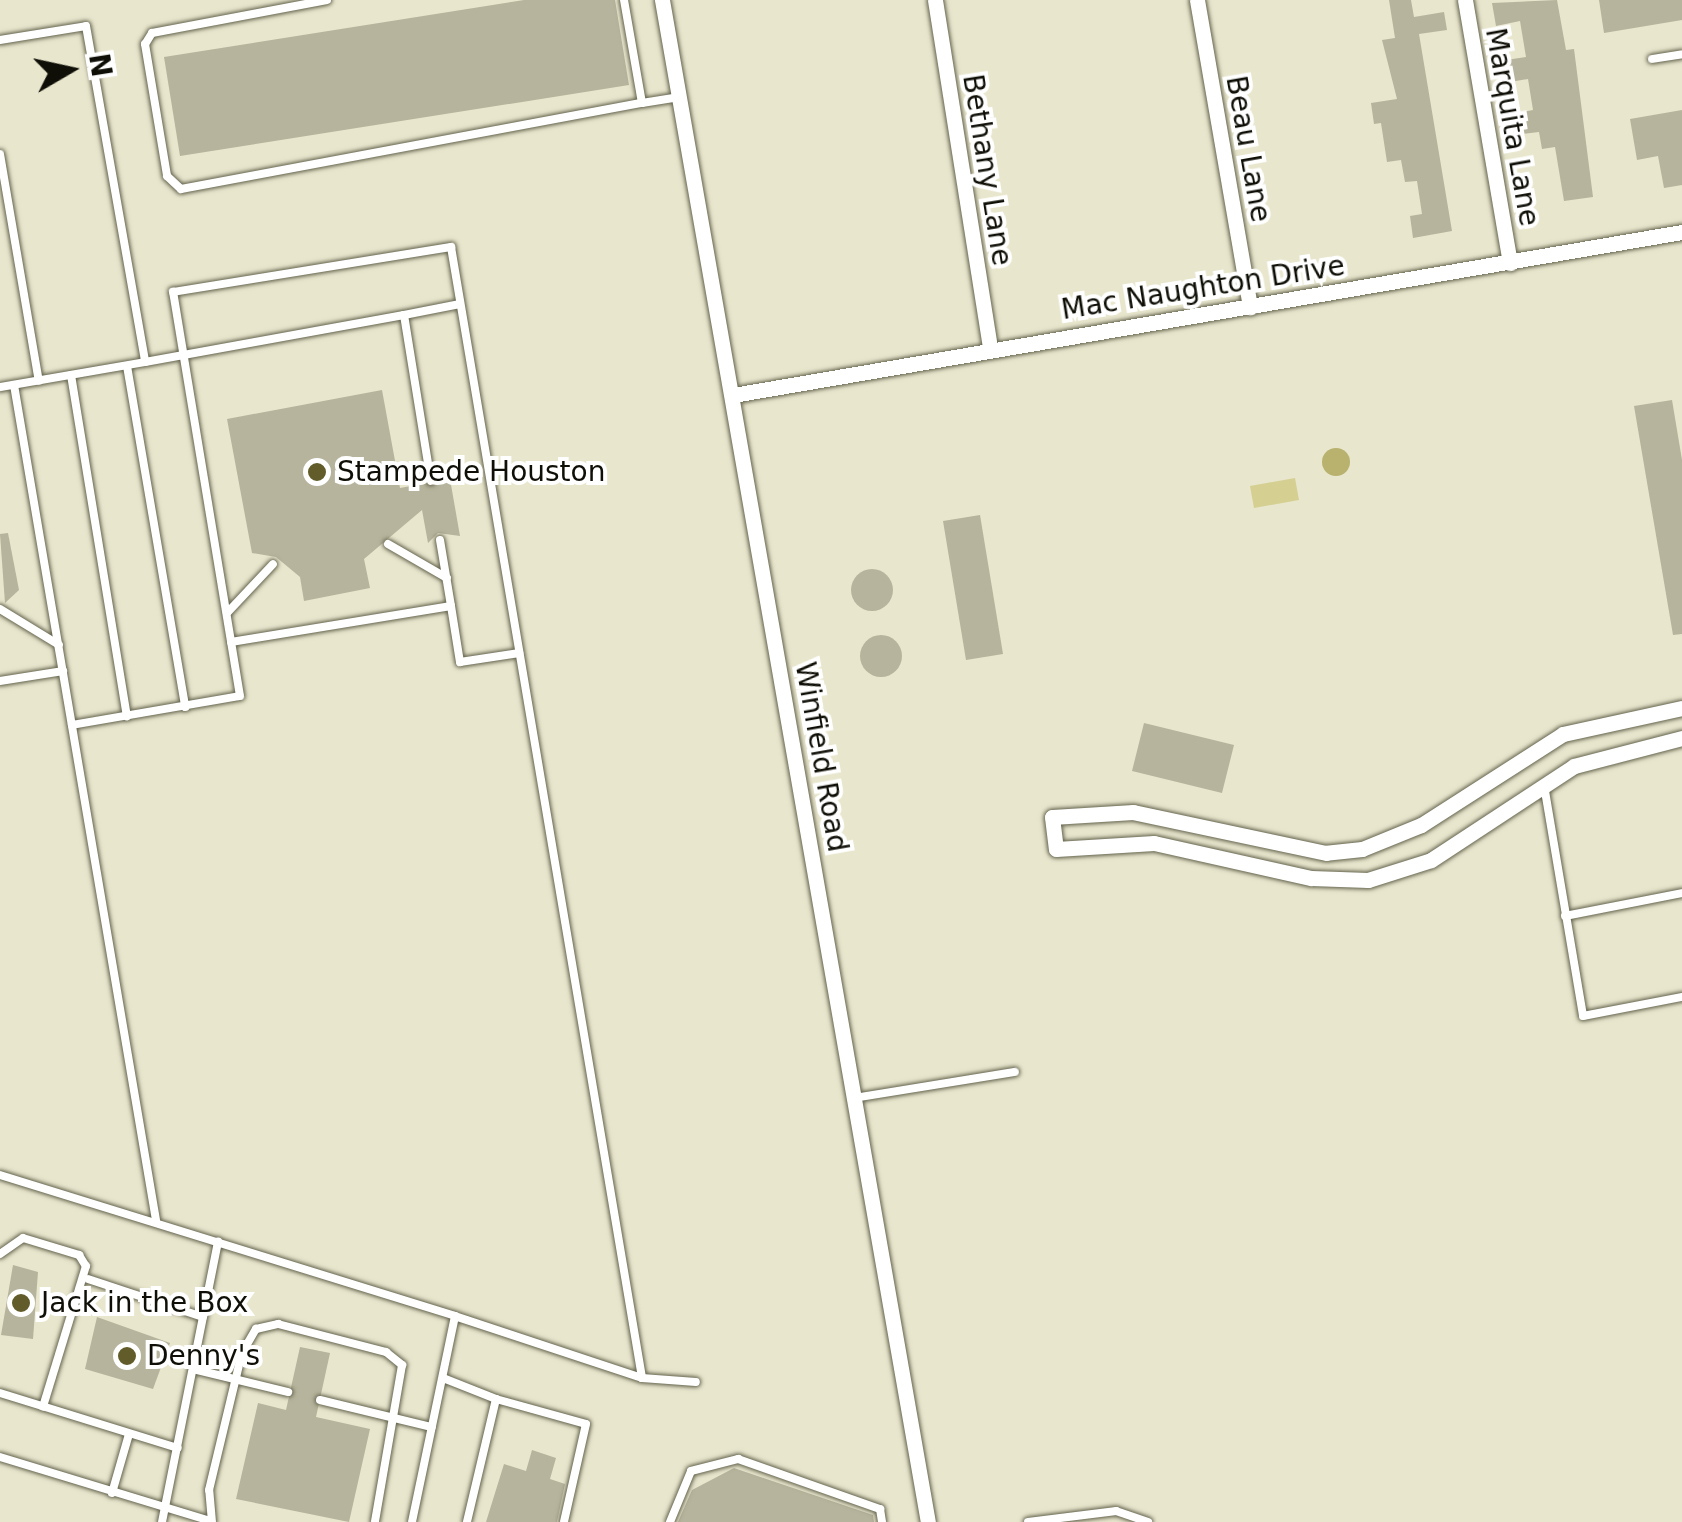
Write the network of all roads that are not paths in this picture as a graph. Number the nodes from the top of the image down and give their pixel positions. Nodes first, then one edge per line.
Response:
1 (328, 0) edge
2 (624, 0) edge
3 (662, 0) edge
4 (934, 0) edge
5 (1197, 0) edge
6 (1465, 0) edge
7 (0, 40) edge
8 (1682, 54) edge
9 (1652, 59) dead end
10 (680, 97) junction
11 (642, 103) junction
12 (0, 154) edge
13 (1682, 232) edge
14 (1510, 263) junction
15 (460, 304) junction
16 (1250, 307) junction
17 (404, 315) junction
18 (990, 348) junction
19 (184, 354) junction
20 (144, 362) junction
21 (127, 366) junction
22 (70, 375) junction
23 (39, 381) junction
24 (14, 385) junction
25 (0, 387) edge
26 (733, 395) junction
27 (431, 481) dead end
28 (440, 540) dead end
29 (388, 544) dead end
30 (273, 564) dead end
31 (447, 578) junction
32 (451, 606) junction
33 (0, 609) edge
34 (227, 613) junction
35 (231, 642) junction
36 (59, 645) junction
37 (519, 653) junction
38 (130, 658) dead end
39 (118, 661) junction
40 (63, 671) junction
41 (0, 681) edge
42 (185, 706) junction
43 (1682, 708) edge
44 (127, 716) junction
45 (1611, 722) junction
46 (72, 725) junction
47 (1682, 738) edge
48 (1618, 751) junction
49 (1544, 786) junction
50 (1362, 849) junction
51 (1368, 880) junction
52 (1682, 893) edge
53 (1565, 916) junction
54 (1682, 997) edge
55 (1015, 1072) dead end
56 (854, 1098) junction
57 (0, 1175) edge
58 (156, 1220) junction
59 (218, 1242) junction
60 (0, 1254) edge
61 (88, 1279) junction
62 (455, 1316) junction
63 (204, 1317) junction
64 (194, 1369) junction
65 (443, 1378) junction
66 (642, 1378) junction
67 (235, 1379) junction
68 (696, 1382) dead end
69 (288, 1392) dead end
70 (0, 1394) edge
71 (496, 1399) junction
72 (320, 1400) dead end
73 (43, 1407) junction
74 (396, 1419) junction
75 (432, 1428) junction
76 (128, 1434) junction
77 (178, 1448) junction
78 (0, 1457) edge
79 (112, 1493) junction
80 (164, 1510) junction
81 (212, 1521) edge
82 (162, 1522) edge
83 (375, 1522) edge
84 (412, 1522) edge
85 (466, 1522) edge
86 (564, 1522) edge
87 (670, 1522) edge
88 (882, 1522) edge
89 (928, 1522) edge
90 (1028, 1522) edge
91 (1148, 1522) edge

1 - 11 lane
2 - 11 lane
3 - 10 street, Winfield Road
4 - 18 street, Bethany Lane
5 - 16 street, Beau Lane
6 - 14 street, Marquita Lane
7 - 20 lane
8 - 9 lane
10 - 11 lane
10 - 26 street, Winfield Road
12 - 23 lane
13 - 14 street, Mac Naughton Drive
14 - 16 street, Mac Naughton Drive
15 - 17 lane
15 - 19 lane
15 - 37 lane
16 - 18 street, Mac Naughton Drive
17 - 19 lane
17 - 27 lane
18 - 26 street, Mac Naughton Drive
19 - 20 lane
19 - 34 lane
20 - 21 lane
21 - 22 lane
21 - 42 lane
22 - 23 lane
22 - 39 lane
23 - 24 lane
24 - 25 lane
24 - 36 lane
26 - 56 street, Winfield Road
28 - 31 lane
29 - 31 lane
30 - 34 lane
31 - 32 lane
32 - 35 lane
32 - 37 lane
33 - 36 lane
34 - 35 lane
35 - 42 lane
36 - 40 lane
37 - 66 lane
38 - 39 lane
39 - 44 lane
40 - 41 lane
40 - 46 lane
42 - 44 lane
43 - 45 street
44 - 46 lane
45 - 48 street
45 - 50 street
46 - 58 lane
47 - 48 street
48 - 49 street
49 - 51 street
49 - 53 lane
50 - 51 street
50 - 51 street
52 - 53 lane
53 - 54 lane
55 - 56 lane
56 - 89 street, Winfield Road
57 - 58 lane
58 - 59 lane
59 - 62 lane
59 - 63 lane
60 - 61 lane
61 - 63 lane
61 - 73 lane
62 - 65 lane
62 - 66 lane
63 - 64 lane
64 - 67 lane
64 - 77 lane
65 - 71 lane
65 - 75 lane
66 - 68 lane
67 - 69 lane
67 - 74 lane
67 - 81 lane
70 - 73 lane
71 - 85 lane
71 - 86 lane
72 - 74 lane
73 - 76 lane
74 - 75 lane
74 - 83 lane
75 - 84 lane
76 - 77 lane
76 - 79 lane
77 - 80 lane
78 - 79 lane
79 - 80 lane
80 - 81 lane
80 - 82 lane
87 - 88 lane
90 - 91 lane

